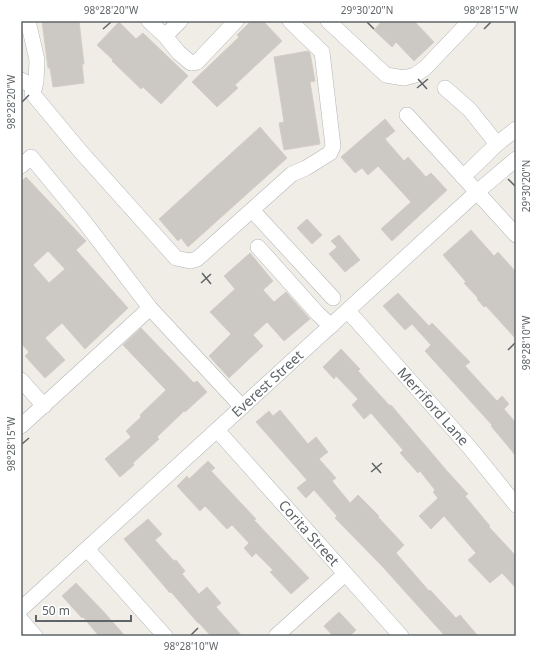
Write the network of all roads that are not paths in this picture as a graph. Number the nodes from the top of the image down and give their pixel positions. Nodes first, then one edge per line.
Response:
1 (28, 21) edge
2 (149, 21) edge
3 (180, 21) edge
4 (236, 21) edge
5 (290, 21) edge
6 (328, 21) edge
7 (470, 21) edge
8 (164, 36) junction
9 (21, 80) edge
10 (34, 87) junction
11 (445, 88) dead end
12 (408, 115) dead end
13 (516, 129) edge
14 (497, 144) junction
15 (516, 159) edge
16 (21, 166) edge
17 (463, 177) junction
18 (478, 192) junction
19 (252, 210) junction
20 (516, 235) edge
21 (258, 248) dead end
22 (332, 298) dead end
23 (150, 308) junction
24 (348, 311) junction
25 (331, 326) junction
26 (21, 380) edge
27 (44, 406) junction
28 (242, 407) junction
29 (21, 426) edge
30 (217, 430) junction
31 (516, 505) edge
32 (87, 549) junction
33 (345, 574) junction
34 (21, 609) edge
35 (21, 620) edge
36 (35, 636) edge
37 (165, 636) edge
38 (276, 636) edge
39 (401, 636) edge

1 - 10 street
2 - 8 street
3 - 8 street
4 - 8 street
5 - 19 street
6 - 7 street
9 - 10 street
10 - 19 street
11 - 14 street
12 - 17 street
13 - 14 street
14 - 17 street
15 - 18 street, Everest Street
16 - 23 street
17 - 18 street
18 - 20 street
18 - 24 street, Everest Street
19 - 22 street
21 - 25 street
23 - 27 street
23 - 28 street
24 - 25 street, Everest Street
24 - 31 street, Merriford Lane
25 - 28 street, Everest Street
26 - 27 street
27 - 29 street
28 - 30 street, Everest Street
30 - 32 street, Everest Street
30 - 33 street, Corita Street
32 - 34 street, Everest Street
32 - 37 street
33 - 38 street
33 - 39 street, Corita Street
35 - 36 street

